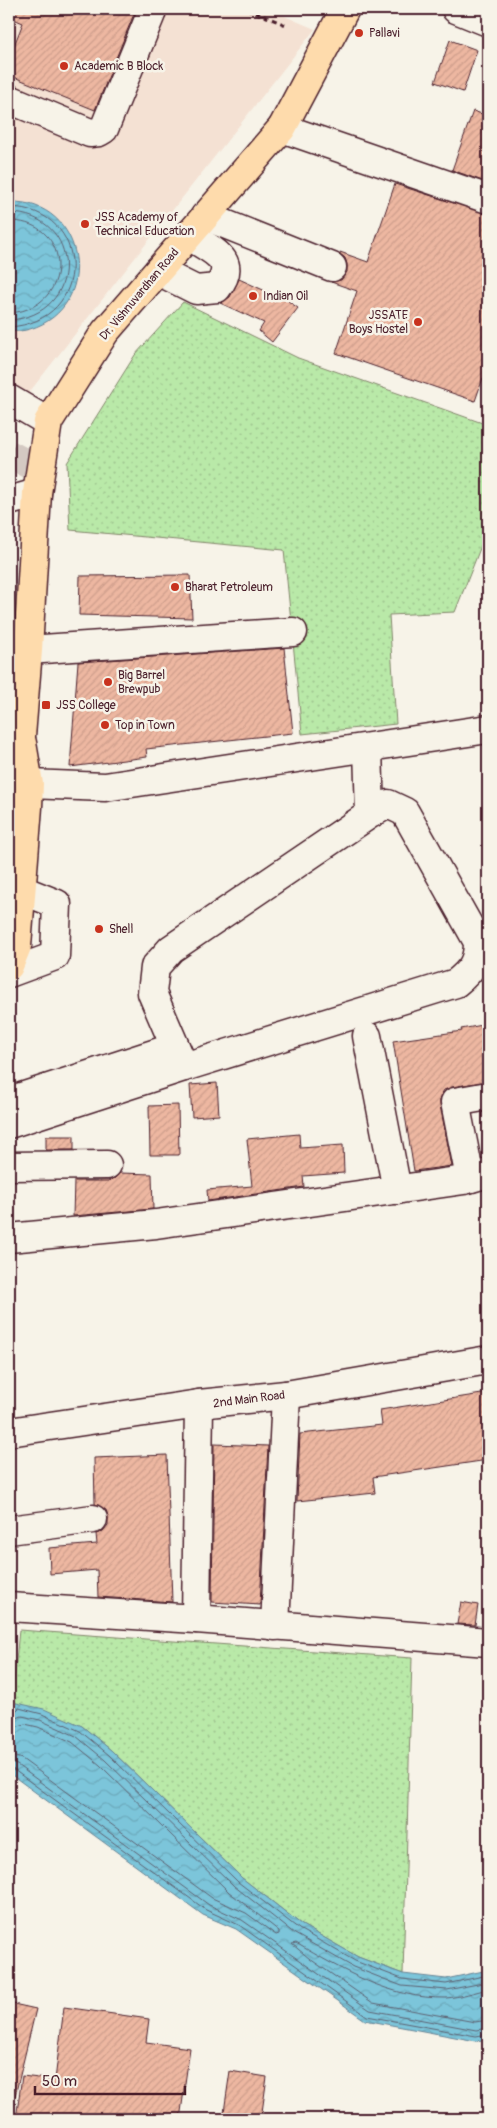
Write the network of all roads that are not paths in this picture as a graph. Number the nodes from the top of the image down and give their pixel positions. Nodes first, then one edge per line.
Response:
1 (345, 9) edge
2 (456, 9) edge
3 (151, 14) dead end
4 (488, 22) edge
5 (9, 99) edge
6 (282, 128) junction
7 (488, 199) edge
8 (197, 226) junction
9 (332, 267) dead end
10 (158, 271) junction
11 (9, 399) edge
12 (48, 422) junction
13 (37, 493) junction
14 (9, 501) edge
15 (294, 632) dead end
16 (28, 650) junction
17 (488, 730) edge
18 (368, 748) junction
19 (19, 782) edge
20 (370, 814) junction
21 (22, 890) junction
22 (12, 953) edge
23 (9, 974) edge
24 (367, 1036) dead end
25 (179, 1057) junction
26 (488, 1096) edge
27 (9, 1101) edge
28 (9, 1124) edge
29 (107, 1165) dead end
30 (9, 1166) edge
31 (479, 1176) edge
32 (397, 1190) junction
33 (9, 1238) edge
34 (488, 1360) edge
35 (286, 1394) junction
36 (199, 1404) junction
37 (9, 1432) edge
38 (93, 1519) dead end
39 (9, 1530) edge
40 (9, 1607) edge
41 (196, 1619) junction
42 (275, 1626) junction
43 (488, 1642) edge

1 - 6 main road, Dr. Vishnuvardhan Road
2 - 4 street
3 - 5 street
6 - 7 street
6 - 8 main road, Dr. Vishnuvardhan Road
8 - 9 street
8 - 10 main road, Dr. Vishnuvardhan Road
8 - 10 street
10 - 12 main road, Dr. Vishnuvardhan Road
11 - 12 street
12 - 13 main road, Dr. Vishnuvardhan Road
13 - 14 street
13 - 16 main road, Dr. Vishnuvardhan Road
15 - 16 street
16 - 19 main road, Dr. Vishnuvardhan Road
17 - 18 street
18 - 19 street
18 - 20 street
19 - 21 main road, Dr. Vishnuvardhan Road
20 - 25 street
20 - 25 street
21 - 22 main road, Dr. Vishnuvardhan Road
21 - 23 street
24 - 32 street
25 - 27 street
25 - 28 street
26 - 31 street
29 - 30 street
31 - 32 street
32 - 33 street
34 - 35 street, 2nd Main Road
35 - 36 street, 2nd Main Road
35 - 42 street
36 - 37 street, 2nd Main Road
36 - 41 street
38 - 39 street
40 - 41 street
41 - 42 street
42 - 43 street

